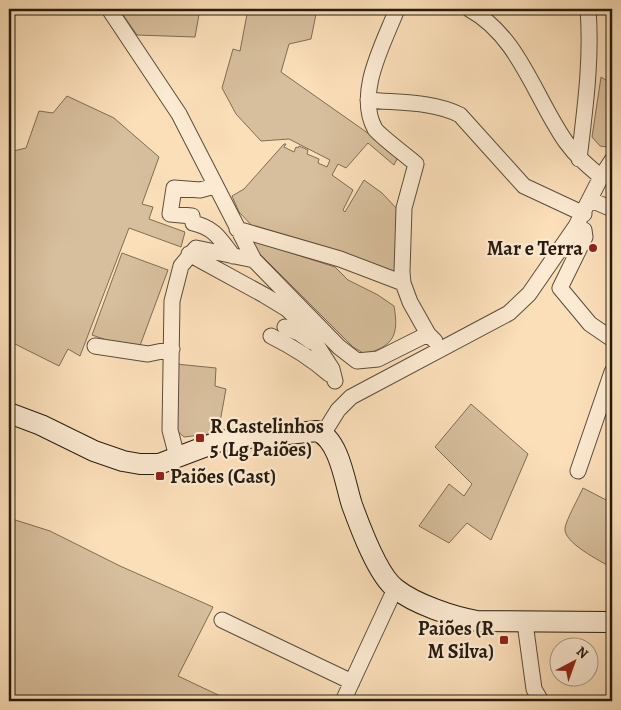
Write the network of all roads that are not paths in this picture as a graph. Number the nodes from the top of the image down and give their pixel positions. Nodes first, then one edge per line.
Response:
1 (109, 9) edge
2 (397, 9) edge
3 (470, 9) edge
4 (588, 9) edge
5 (368, 100) junction
6 (579, 159) junction
7 (612, 160) edge
8 (601, 177) junction
9 (215, 186) junction
10 (591, 200) junction
11 (612, 209) edge
12 (580, 220) junction
13 (237, 229) junction
14 (189, 254) junction
15 (233, 256) junction
16 (254, 260) junction
17 (403, 283) junction
18 (284, 327) dead end
19 (428, 334) junction
20 (271, 336) dead end
21 (612, 339) edge
22 (95, 346) dead end
23 (317, 346) junction
24 (172, 349) junction
25 (442, 349) junction
26 (612, 372) edge
27 (335, 381) junction
28 (351, 397) junction
29 (9, 413) edge
30 (323, 434) junction
31 (177, 457) junction
32 (578, 472) dead end
33 (395, 589) junction
34 (222, 620) dead end
35 (612, 622) edge
36 (524, 623) junction
37 (352, 682) junction
38 (342, 701) edge
39 (541, 701) edge

1 - 9 street
2 - 5 street
3 - 6 street
4 - 6 street
5 - 12 street
5 - 17 street
6 - 8 street
7 - 8 street
8 - 10 street
9 - 13 street
9 - 15 street
10 - 11 street
10 - 12 street
12 - 21 street
12 - 25 street
13 - 16 street
13 - 17 street
14 - 15 street
14 - 23 street
14 - 24 street
15 - 16 street
16 - 19 street
17 - 19 street
18 - 23 street
19 - 25 street
20 - 27 street
22 - 24 street
23 - 27 street
24 - 31 street
25 - 28 street
26 - 32 street
27 - 28 street
28 - 30 street
29 - 31 street
30 - 31 street
30 - 33 street
33 - 36 street
33 - 37 street
34 - 37 street
35 - 36 street
36 - 39 street
37 - 38 street

